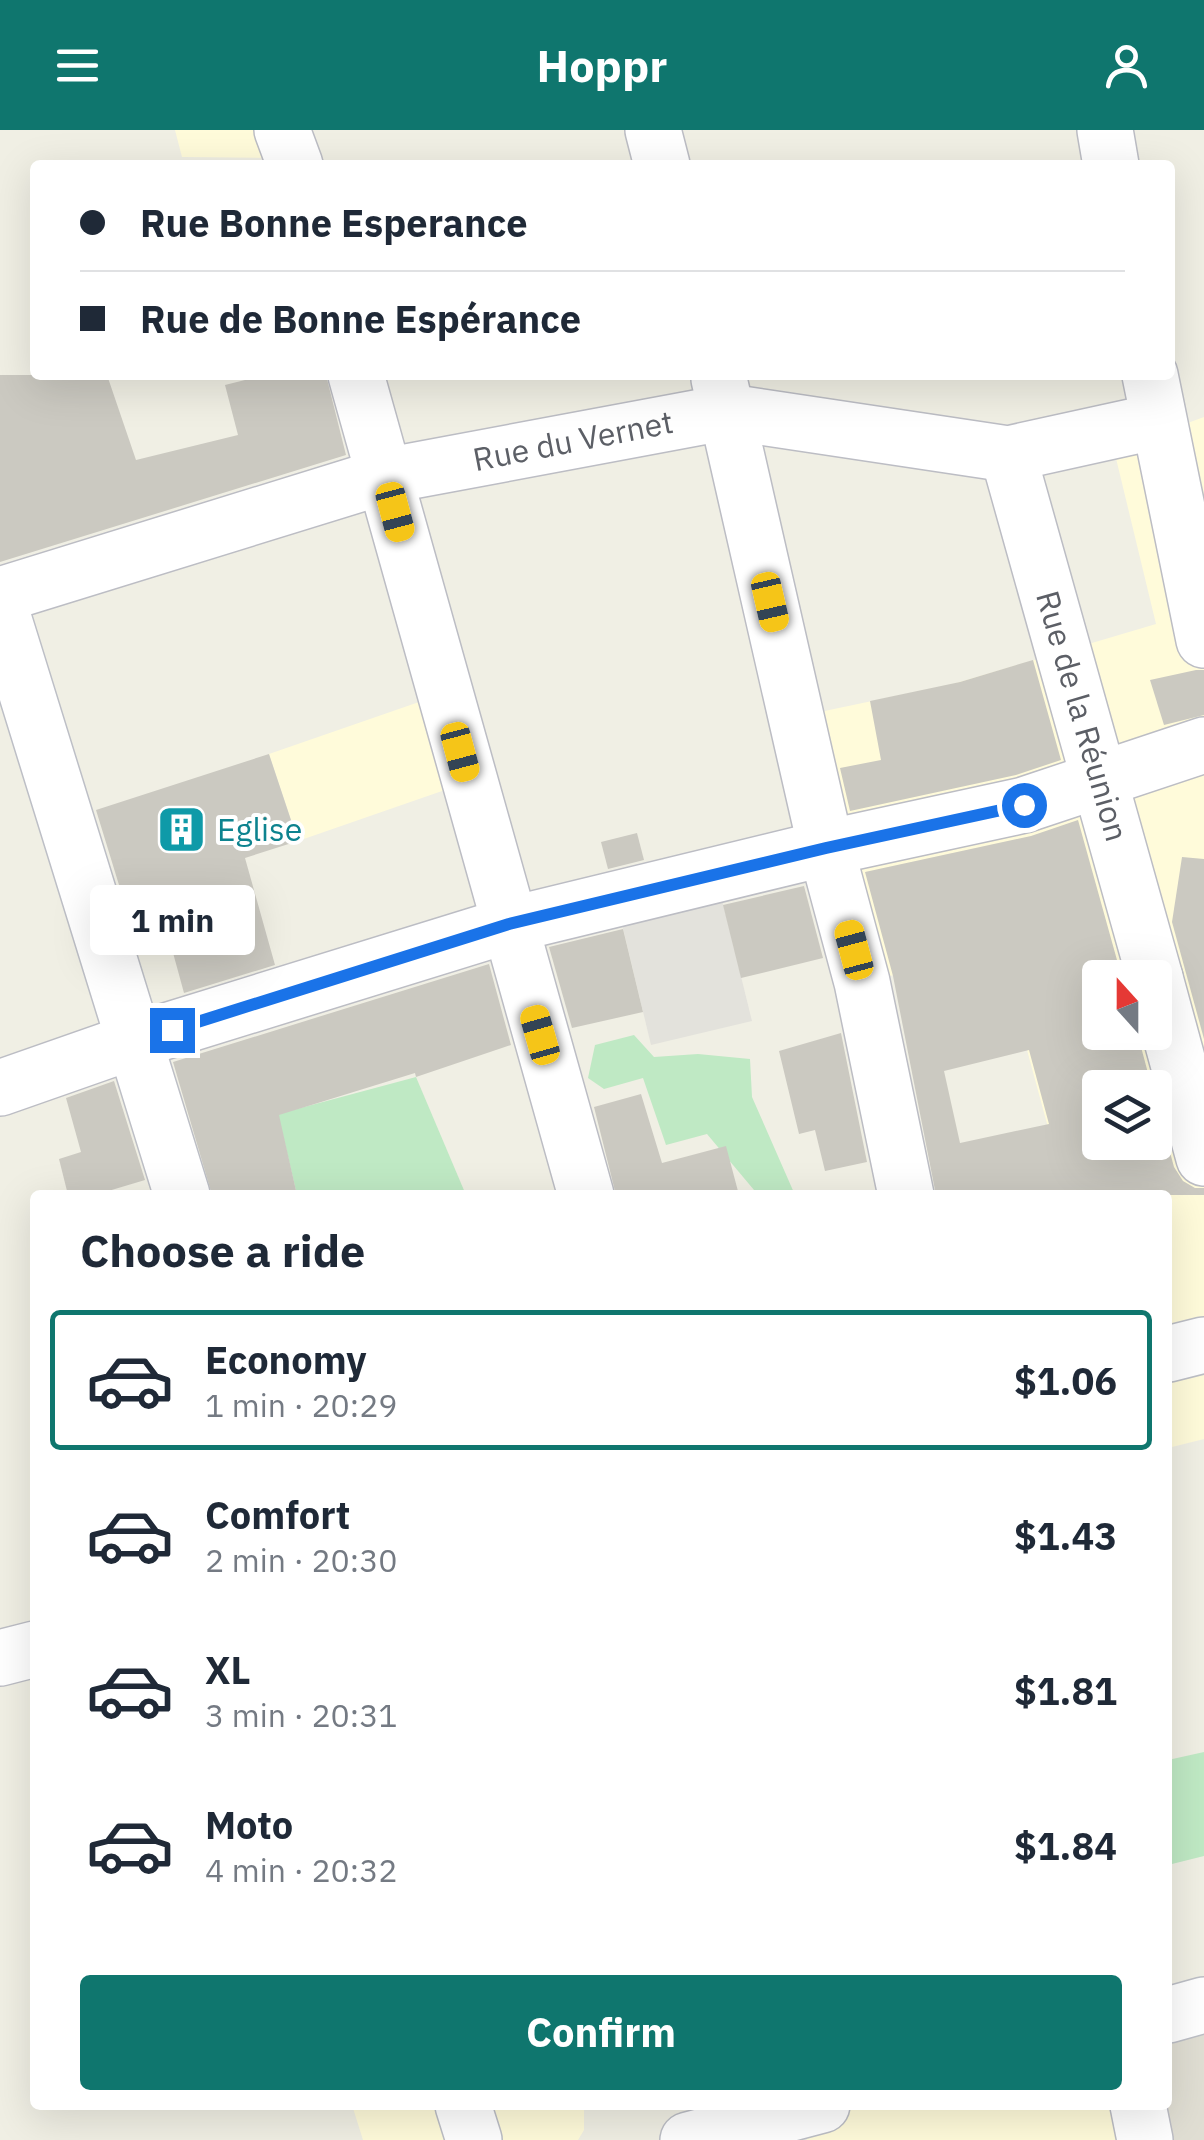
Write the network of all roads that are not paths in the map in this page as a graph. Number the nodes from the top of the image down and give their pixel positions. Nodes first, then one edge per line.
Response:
1 (282, 130) edge
2 (653, 130) edge
3 (1105, 130) edge
4 (293, 160) edge
5 (661, 160) edge
6 (1111, 160) edge
7 (357, 380) edge
8 (723, 393) edge
9 (1154, 398) edge
10 (1008, 454) junction
11 (384, 476) junction
12 (0, 595) edge
13 (0, 608) edge
14 (1204, 640) edge
15 (1204, 744) edge
16 (1102, 781) junction
17 (826, 848) junction
18 (509, 924) junction
19 (1150, 960) edge
20 (1172, 1040) edge
21 (134, 1042) junction
22 (0, 1088) edge
23 (1204, 1158) edge
24 (180, 1190) edge
25 (585, 1190) edge
26 (905, 1190) edge
27 (1204, 1345) edge
28 (1172, 1353) edge
29 (30, 1650) edge
30 (0, 1658) edge
31 (1204, 2005) edge
32 (1172, 2014) edge
33 (465, 2110) edge
34 (1139, 2110) edge
35 (807, 2115) edge
36 (474, 2140) edge
37 (688, 2140) edge
38 (1145, 2140) edge

1 - 4 street
2 - 5 street
3 - 6 street
7 - 11 street
8 - 10 street, Rue du Vernet
8 - 11 street, Rue du Vernet
8 - 17 street
9 - 10 street, Rue du Vernet
9 - 14 street
10 - 16 street, Rue de la Réunion
11 - 12 street, Rue du Vernet
11 - 18 street
13 - 21 street
15 - 16 street
16 - 17 street
16 - 19 street, Rue de la Réunion
17 - 18 street
17 - 26 street
18 - 21 street
18 - 25 street
20 - 23 street, Rue de la Réunion
21 - 22 street
21 - 24 street
27 - 28 street
29 - 30 street
31 - 32 street
33 - 36 street
34 - 38 street
35 - 37 street

